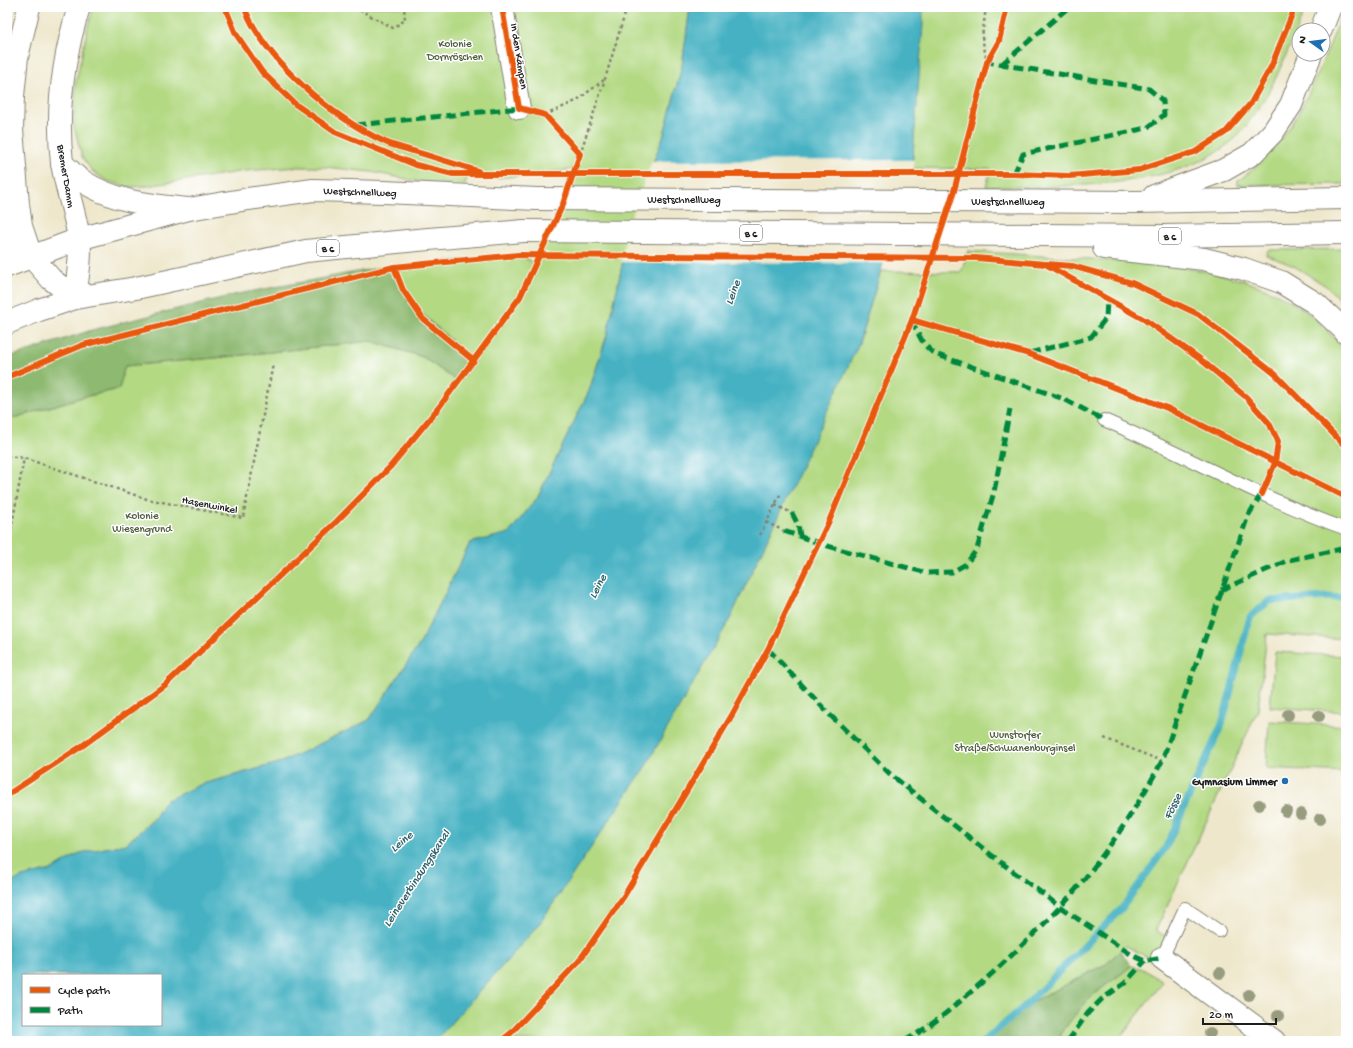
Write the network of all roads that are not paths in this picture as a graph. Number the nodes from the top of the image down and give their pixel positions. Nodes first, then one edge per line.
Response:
1 (29, 7) edge
2 (79, 7) edge
3 (502, 7) edge
4 (1330, 7) edge
5 (1324, 22) edge
6 (1308, 62) edge
7 (519, 108) dead end
8 (62, 164) junction
9 (1346, 198) edge
10 (1136, 202) junction
11 (18, 204) junction
12 (189, 209) junction
13 (1346, 234) edge
14 (985, 235) junction
15 (79, 239) junction
16 (7, 247) edge
17 (31, 256) junction
18 (7, 266) edge
19 (75, 298) junction
20 (7, 323) edge
21 (1346, 333) edge
22 (1104, 420) dead end
23 (1346, 529) edge
24 (1219, 931) dead end
25 (1162, 958) joint
26 (1274, 1041) edge

1 - 11 main road
2 - 8 main road, Bremer Damm
3 - 7 main road, In den Kämpen
4 - 5 main road
6 - 10 main road
8 - 12 main road
8 - 15 main road, Bremer Damm
9 - 10 main road, Westschnellweg
10 - 12 main road, Westschnellweg
11 - 16 main road
11 - 17 main road
12 - 15 main road, Westschnellweg
13 - 14 main road, B 6
14 - 19 main road, B 6
14 - 21 main road
15 - 17 main road, Westschnellweg
15 - 19 main road, Bremer Damm
17 - 18 main road, Westschnellweg
17 - 19 main road
19 - 20 main road, B 6
22 - 23 lane
24 - 25 lane
25 - 26 main road

